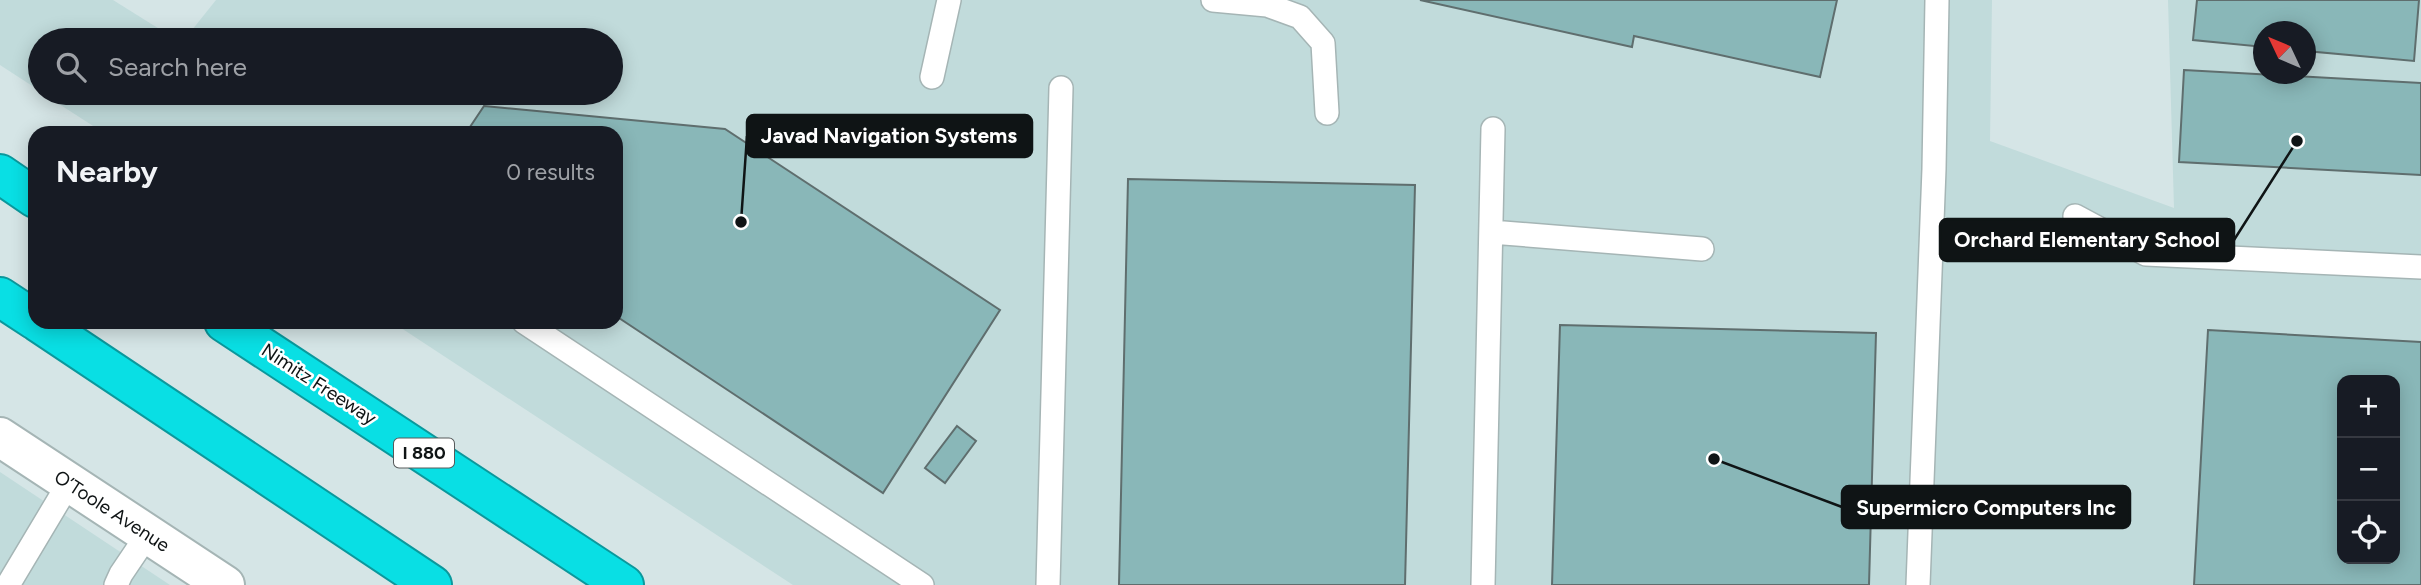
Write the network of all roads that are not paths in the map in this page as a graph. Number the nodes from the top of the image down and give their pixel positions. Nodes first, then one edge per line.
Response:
1 (949, 0) edge
2 (1213, 0) edge
3 (1937, 0) edge
4 (932, 77) dead end
5 (1061, 88) dead end
6 (1327, 113) dead end
7 (1493, 128) dead end
8 (0, 174) edge
9 (28, 193) edge
10 (2075, 216) dead end
11 (1491, 232) junction
12 (1702, 249) dead end
13 (2421, 267) edge
14 (0, 297) edge
15 (28, 316) edge
16 (48, 329) edge
17 (235, 329) edge
18 (535, 329) edge
19 (0, 437) edge
20 (69, 483) junction
21 (148, 534) junction
22 (8, 585) edge
23 (117, 585) edge
24 (225, 585) edge
25 (432, 585) edge
26 (624, 585) edge
27 (922, 585) edge
28 (1048, 585) edge
29 (1483, 585) edge
30 (1918, 585) edge

1 - 4 lane
2 - 6 lane
3 - 30 lane
5 - 28 lane
7 - 11 lane
8 - 9 highway
10 - 13 lane
11 - 12 lane
11 - 29 lane
14 - 15 highway
16 - 25 highway
17 - 26 highway, Nimitz Freeway / I 880
18 - 27 lane
19 - 20 street, O’Toole Avenue
20 - 21 street, O’Toole Avenue
20 - 22 lane
21 - 23 lane
21 - 24 street, O’Toole Avenue

